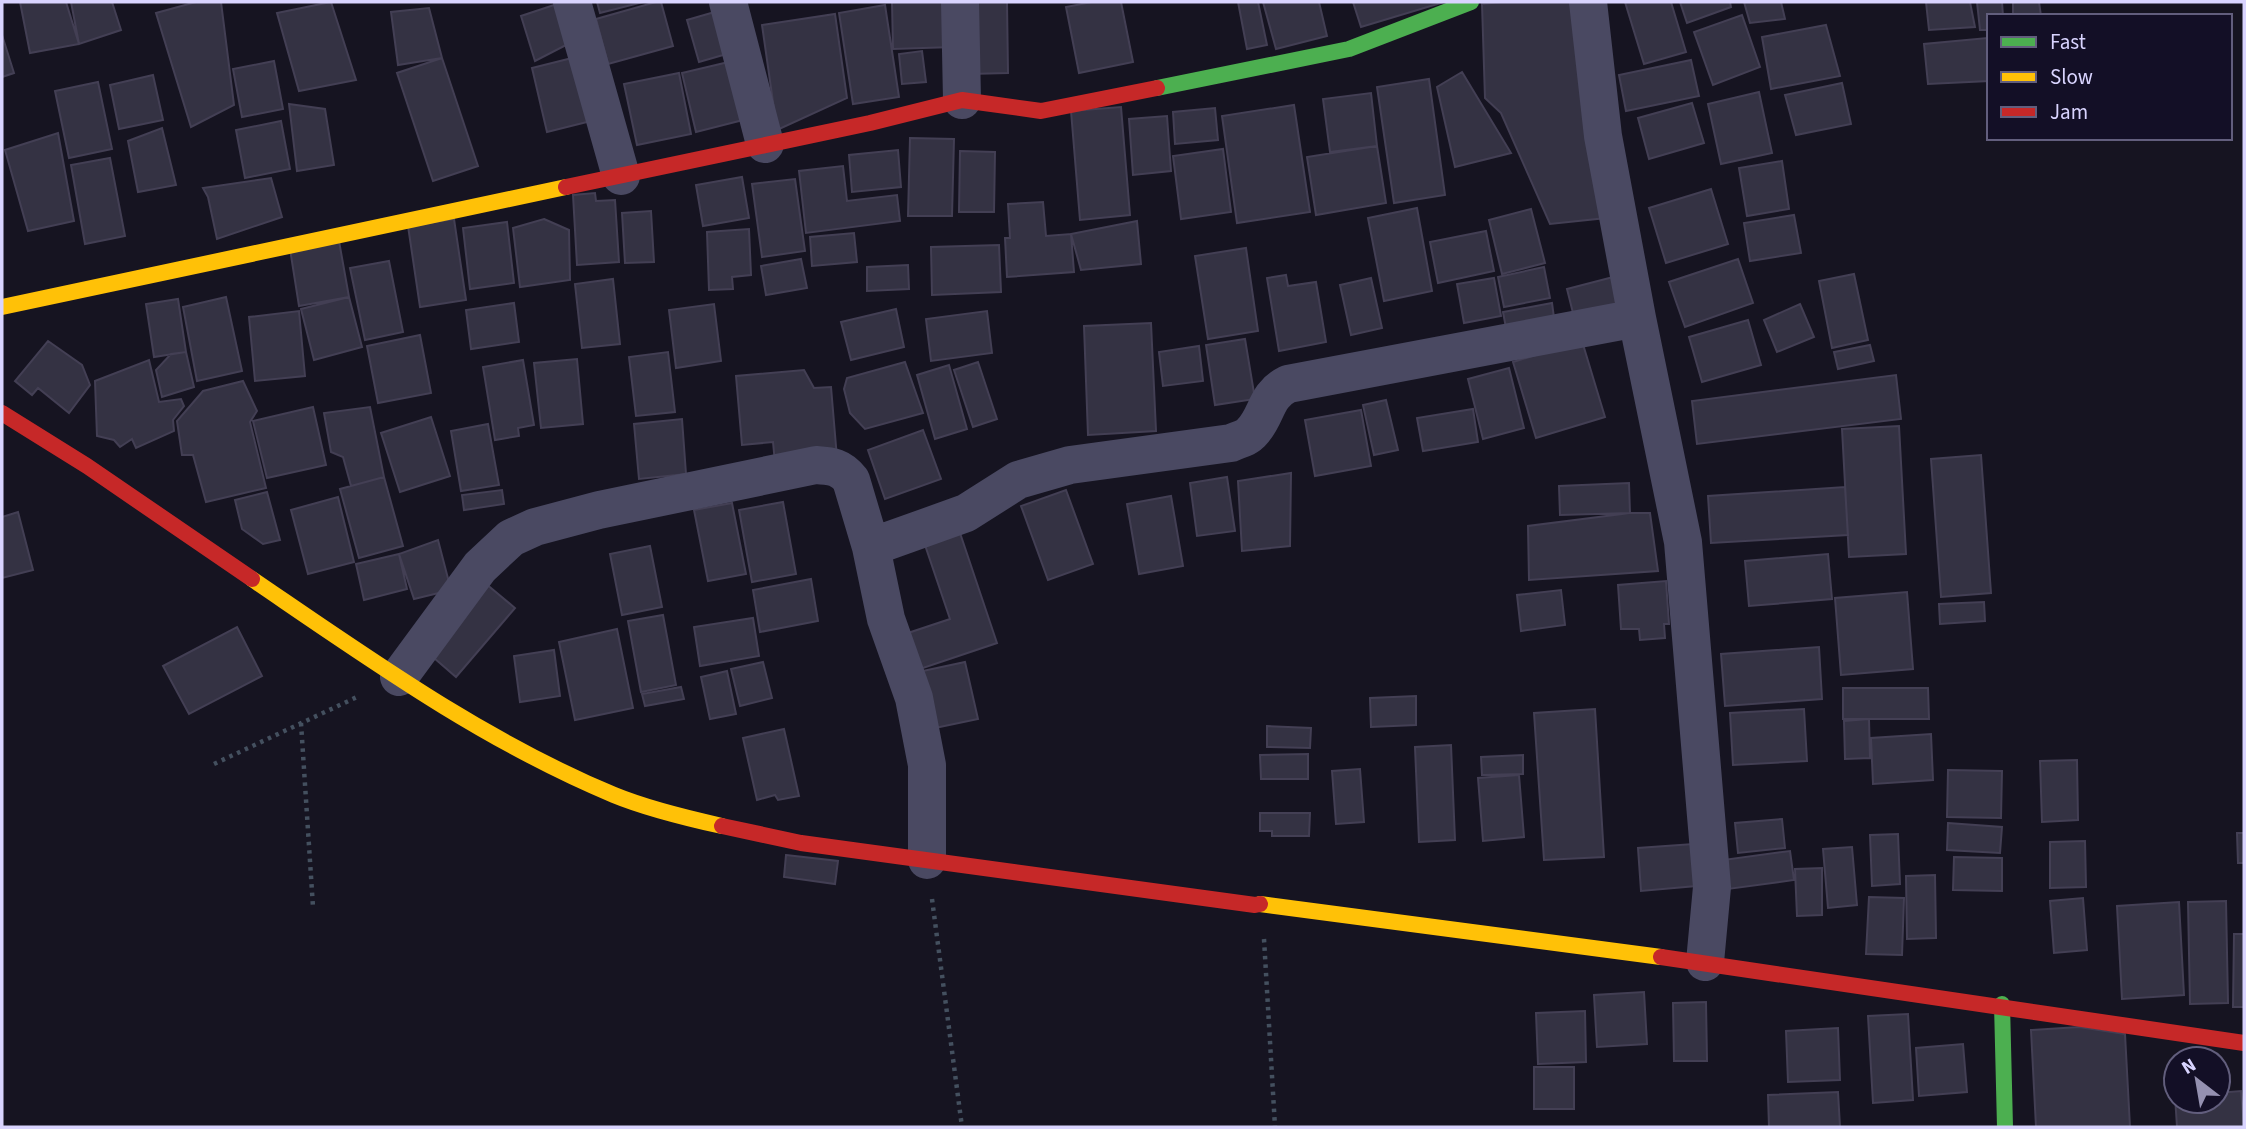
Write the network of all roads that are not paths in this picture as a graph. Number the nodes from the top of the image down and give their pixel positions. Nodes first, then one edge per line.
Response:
1 (572, 2) edge
2 (728, 2) edge
3 (960, 2) edge
4 (1471, 2) edge
5 (1588, 2) edge
6 (962, 100) junction
7 (765, 144) junction
8 (621, 176) junction
9 (2, 307) edge
10 (1637, 318) junction
11 (2, 413) edge
12 (871, 547) junction
13 (399, 677) junction
14 (927, 860) junction
15 (1705, 962) junction
16 (2002, 1004) junction
17 (2244, 1043) edge
18 (2005, 1127) edge

1 - 8 street
2 - 7 street
3 - 6 street
4 - 6 street
5 - 10 street
6 - 7 street
7 - 8 street
8 - 9 street
10 - 12 street
10 - 15 street
11 - 13 street
12 - 13 street
12 - 14 street
13 - 14 street
14 - 15 street
15 - 16 street
16 - 17 street
16 - 18 street

